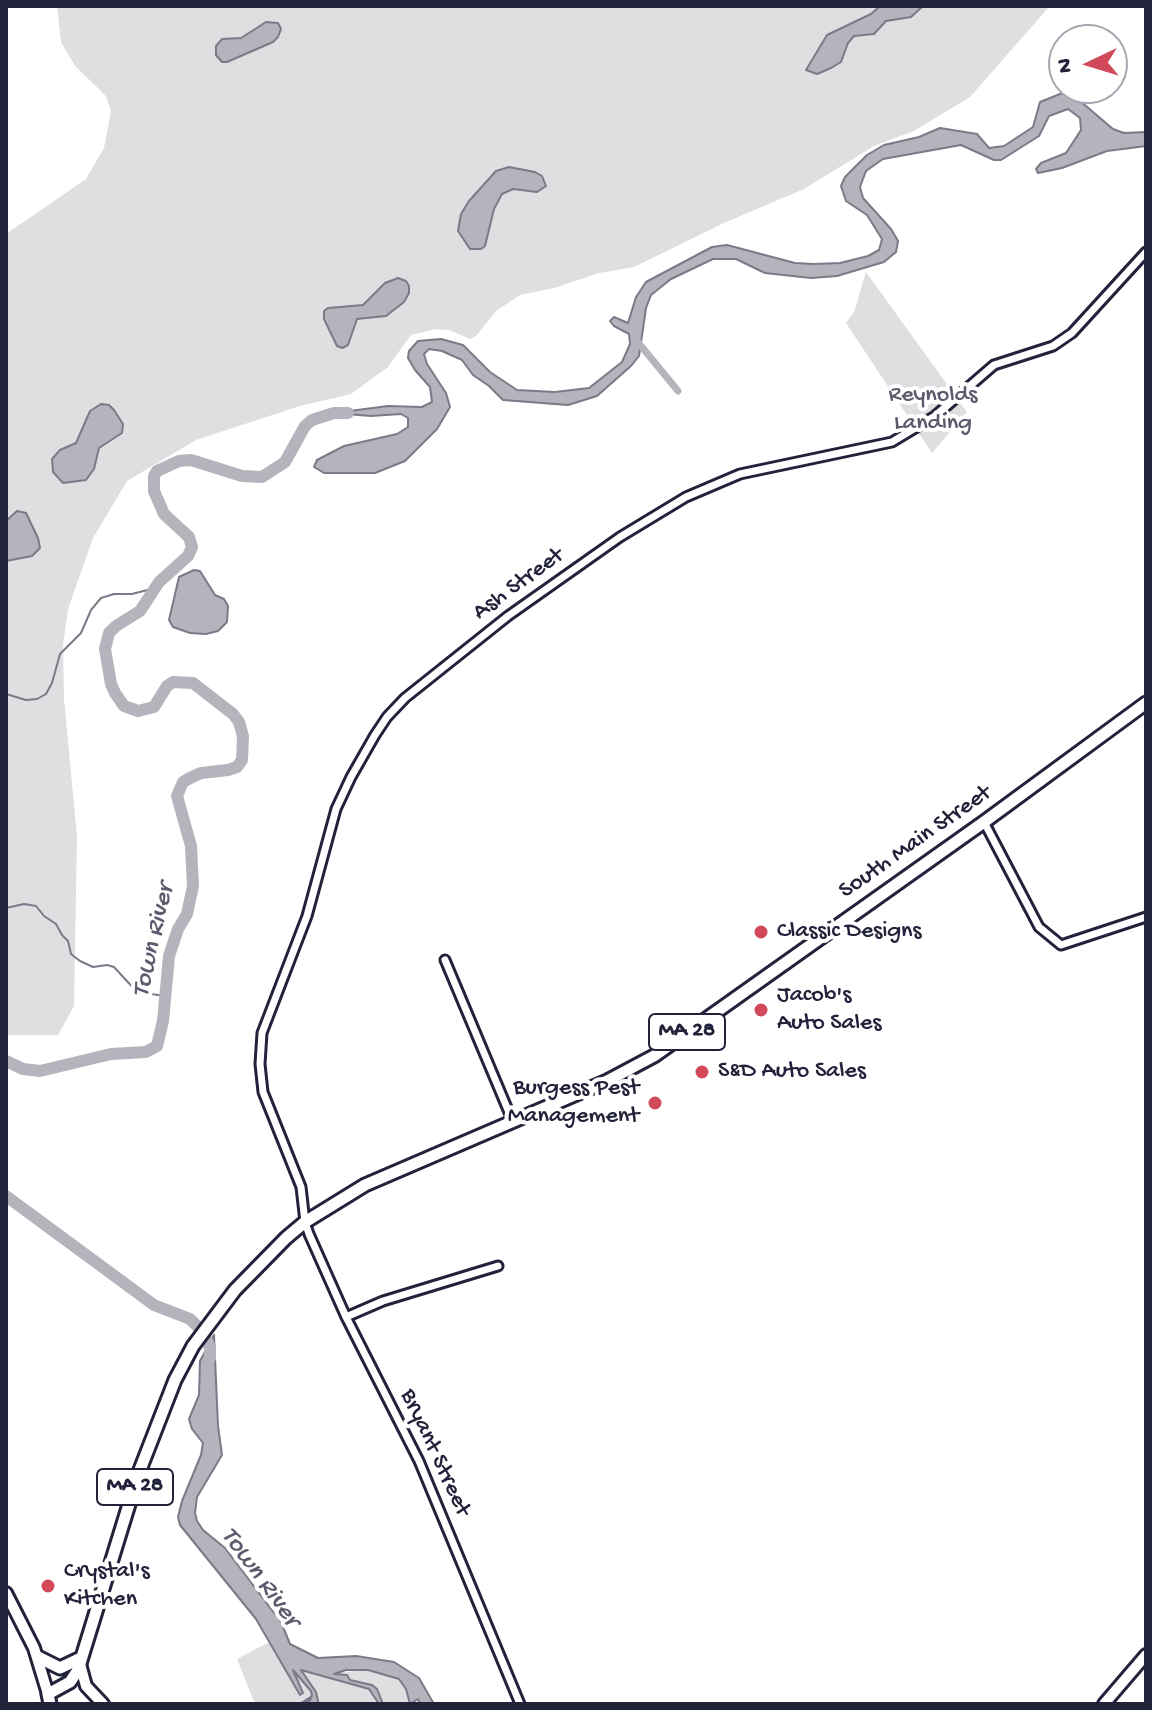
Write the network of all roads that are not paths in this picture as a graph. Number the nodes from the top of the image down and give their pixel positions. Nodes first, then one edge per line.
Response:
1 (1146, 252) edge
2 (1146, 703) edge
3 (984, 822) junction
4 (1146, 917) edge
5 (445, 960) dead end
6 (513, 1122) junction
7 (305, 1222) junction
8 (498, 1266) dead end
9 (346, 1317) junction
10 (6, 1593) edge
11 (1146, 1655) edge
12 (38, 1657) junction
13 (81, 1661) junction
14 (49, 1699) edge
15 (103, 1704) edge
16 (520, 1704) edge
17 (1104, 1704) edge

1 - 7 street, Ash Street
2 - 3 main road, South Main Street / MA 28
3 - 4 street
3 - 6 main road, South Main Street / MA 28
5 - 6 street
6 - 7 main road, South Main Street / MA 28
7 - 9 street, Bryant Street
7 - 13 main road, South Main Street / MA 28
8 - 9 street
9 - 16 street, Bryant Street
10 - 12 main road
11 - 17 main road
12 - 13 main road
12 - 14 main road
13 - 14 main road, South Main Street / MA 28
13 - 15 main road

